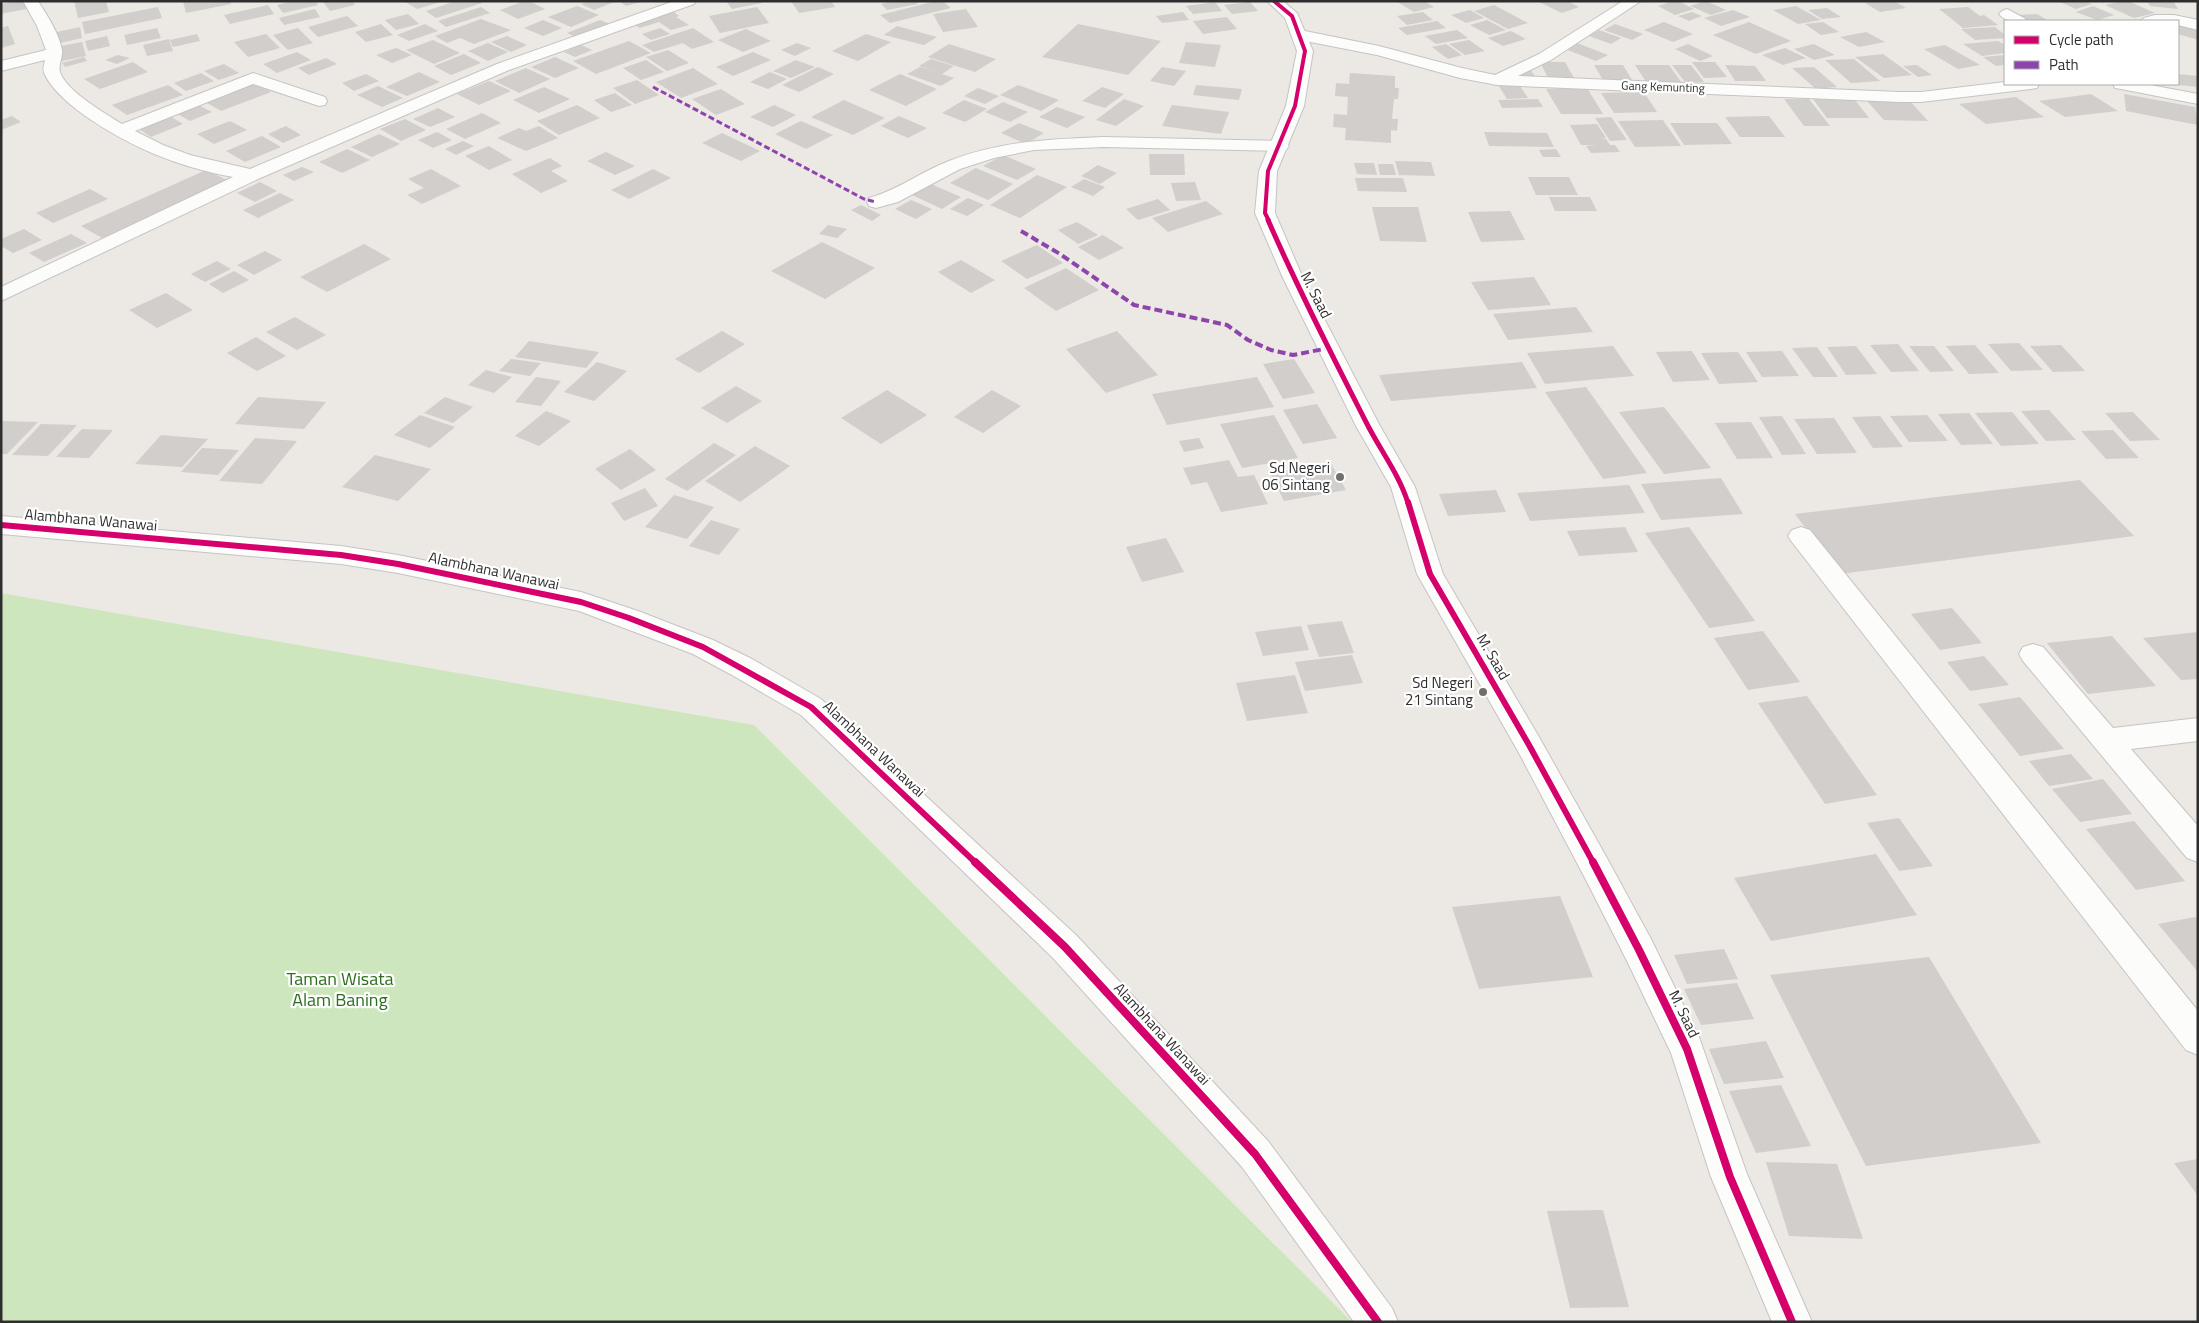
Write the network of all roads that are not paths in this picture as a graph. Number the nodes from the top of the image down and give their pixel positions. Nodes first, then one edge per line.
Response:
1 (51, 1) edge
2 (690, 1) edge
3 (1274, 1) edge
4 (1634, 1) edge
5 (31, 3) edge
6 (2154, 20) edge
7 (2178, 20) edge
8 (2179, 20) edge
9 (2198, 25) edge
10 (1300, 35) junction
11 (54, 54) junction
12 (1, 66) edge
13 (1497, 80) junction
14 (2022, 85) edge
15 (2126, 85) edge
16 (2198, 99) edge
17 (318, 101) dead end
18 (122, 130) junction
19 (1280, 146) junction
20 (252, 175) junction
21 (876, 202) dead end
22 (1, 295) edge
23 (1, 525) edge
24 (1801, 536) dead end
25 (2033, 654) dead end
26 (2198, 729) edge
27 (2105, 741) junction
28 (2198, 848) edge
29 (2198, 1038) edge
30 (1378, 1322) edge
31 (1792, 1322) edge

1 - 5 street
2 - 20 street
3 - 10 street, M. Saad
4 - 13 street
5 - 11 street
6 - 7 street
8 - 9 street
10 - 13 street, Gang Kemunting
10 - 19 street, M. Saad
11 - 12 street
11 - 18 street
13 - 14 street, Gang Kemunting
15 - 16 street
17 - 18 street
18 - 20 street
19 - 21 street
19 - 31 street, M. Saad
20 - 22 street
23 - 30 street, Alambhana Wanawai
24 - 29 street
25 - 27 street
26 - 27 street
27 - 28 street

